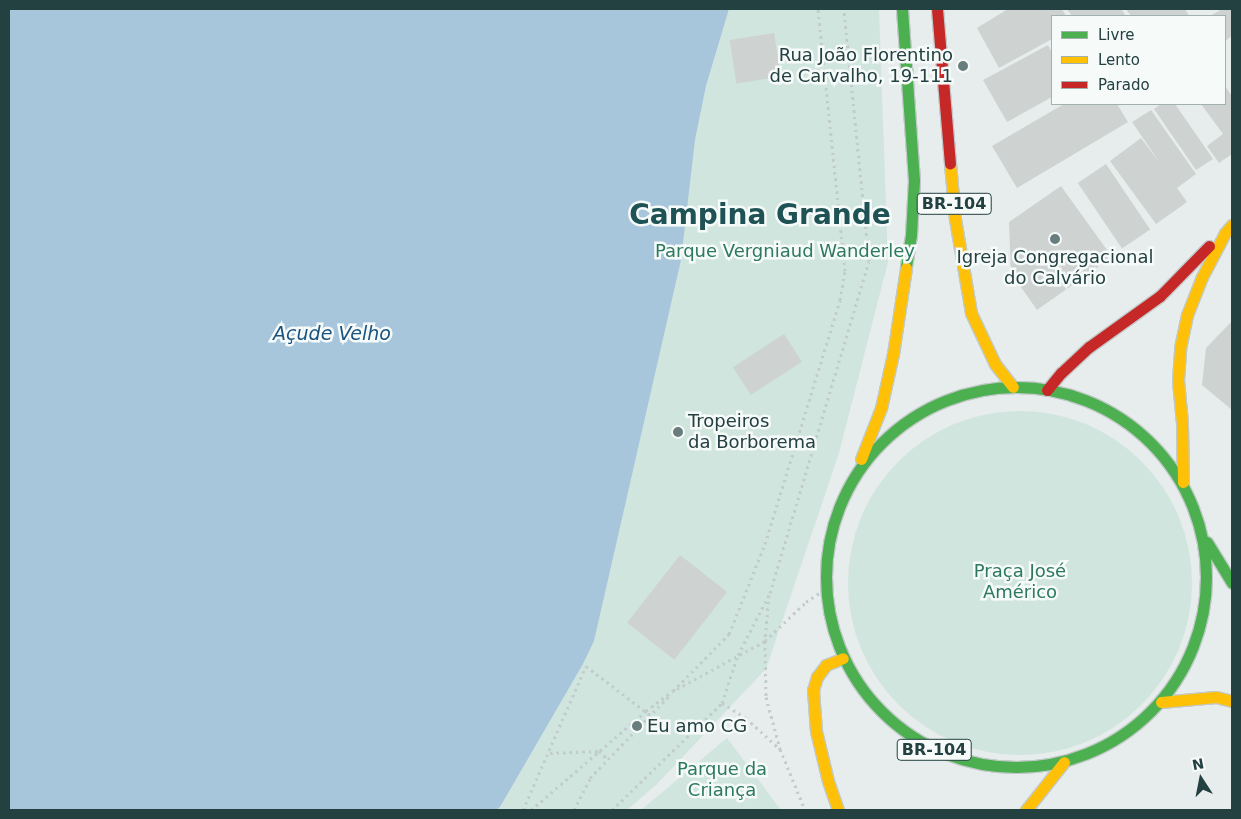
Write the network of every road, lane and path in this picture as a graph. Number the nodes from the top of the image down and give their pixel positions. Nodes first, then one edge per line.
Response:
1 (818, 9) edge
2 (844, 9) edge
3 (902, 9) edge
4 (937, 9) edge
5 (1232, 221) edge
6 (1232, 225) edge
7 (1013, 387) junction
8 (1047, 390) junction
9 (856, 475) junction
10 (1183, 482) junction
11 (1204, 536) junction
12 (1232, 583) edge
13 (825, 589) junction
14 (770, 592) junction
15 (765, 641) junction
16 (738, 655) junction
17 (843, 658) junction
18 (674, 691) junction
19 (1232, 701) edge
20 (1161, 702) junction
21 (722, 703) junction
22 (646, 711) junction
23 (650, 715) junction
24 (780, 749) junction
25 (599, 752) junction
26 (550, 753) junction
27 (608, 759) junction
28 (1064, 762) junction
29 (523, 810) edge
30 (531, 810) edge
31 (574, 810) edge
32 (612, 810) edge
33 (805, 810) edge
34 (838, 810) edge
35 (1026, 810) edge

1 - 18 path
2 - 14 path
3 - 9 main road, BR-104
4 - 7 main road, BR-104
5 - 8 main road
6 - 10 main road
7 - 8 main road, BR-104
7 - 9 main road, BR-104
8 - 10 main road, BR-104
9 - 13 main road, BR-104
10 - 11 main road, BR-104
11 - 12 main road
11 - 20 main road, BR-104
13 - 15 path
13 - 17 main road, BR-104
14 - 15 path
14 - 16 path
15 - 16 path
15 - 24 path
16 - 18 path
16 - 21 path
17 - 28 main road, BR-104
17 - 34 main road
18 - 22 path
18 - 23 path
19 - 20 main road
20 - 28 main road, BR-104
21 - 24 path
21 - 32 path
22 - 23 path
22 - 25 path
22 - 26 path
23 - 27 path
24 - 33 path
25 - 26 path
25 - 27 path
25 - 30 path
26 - 29 path
27 - 31 path
28 - 35 main road

